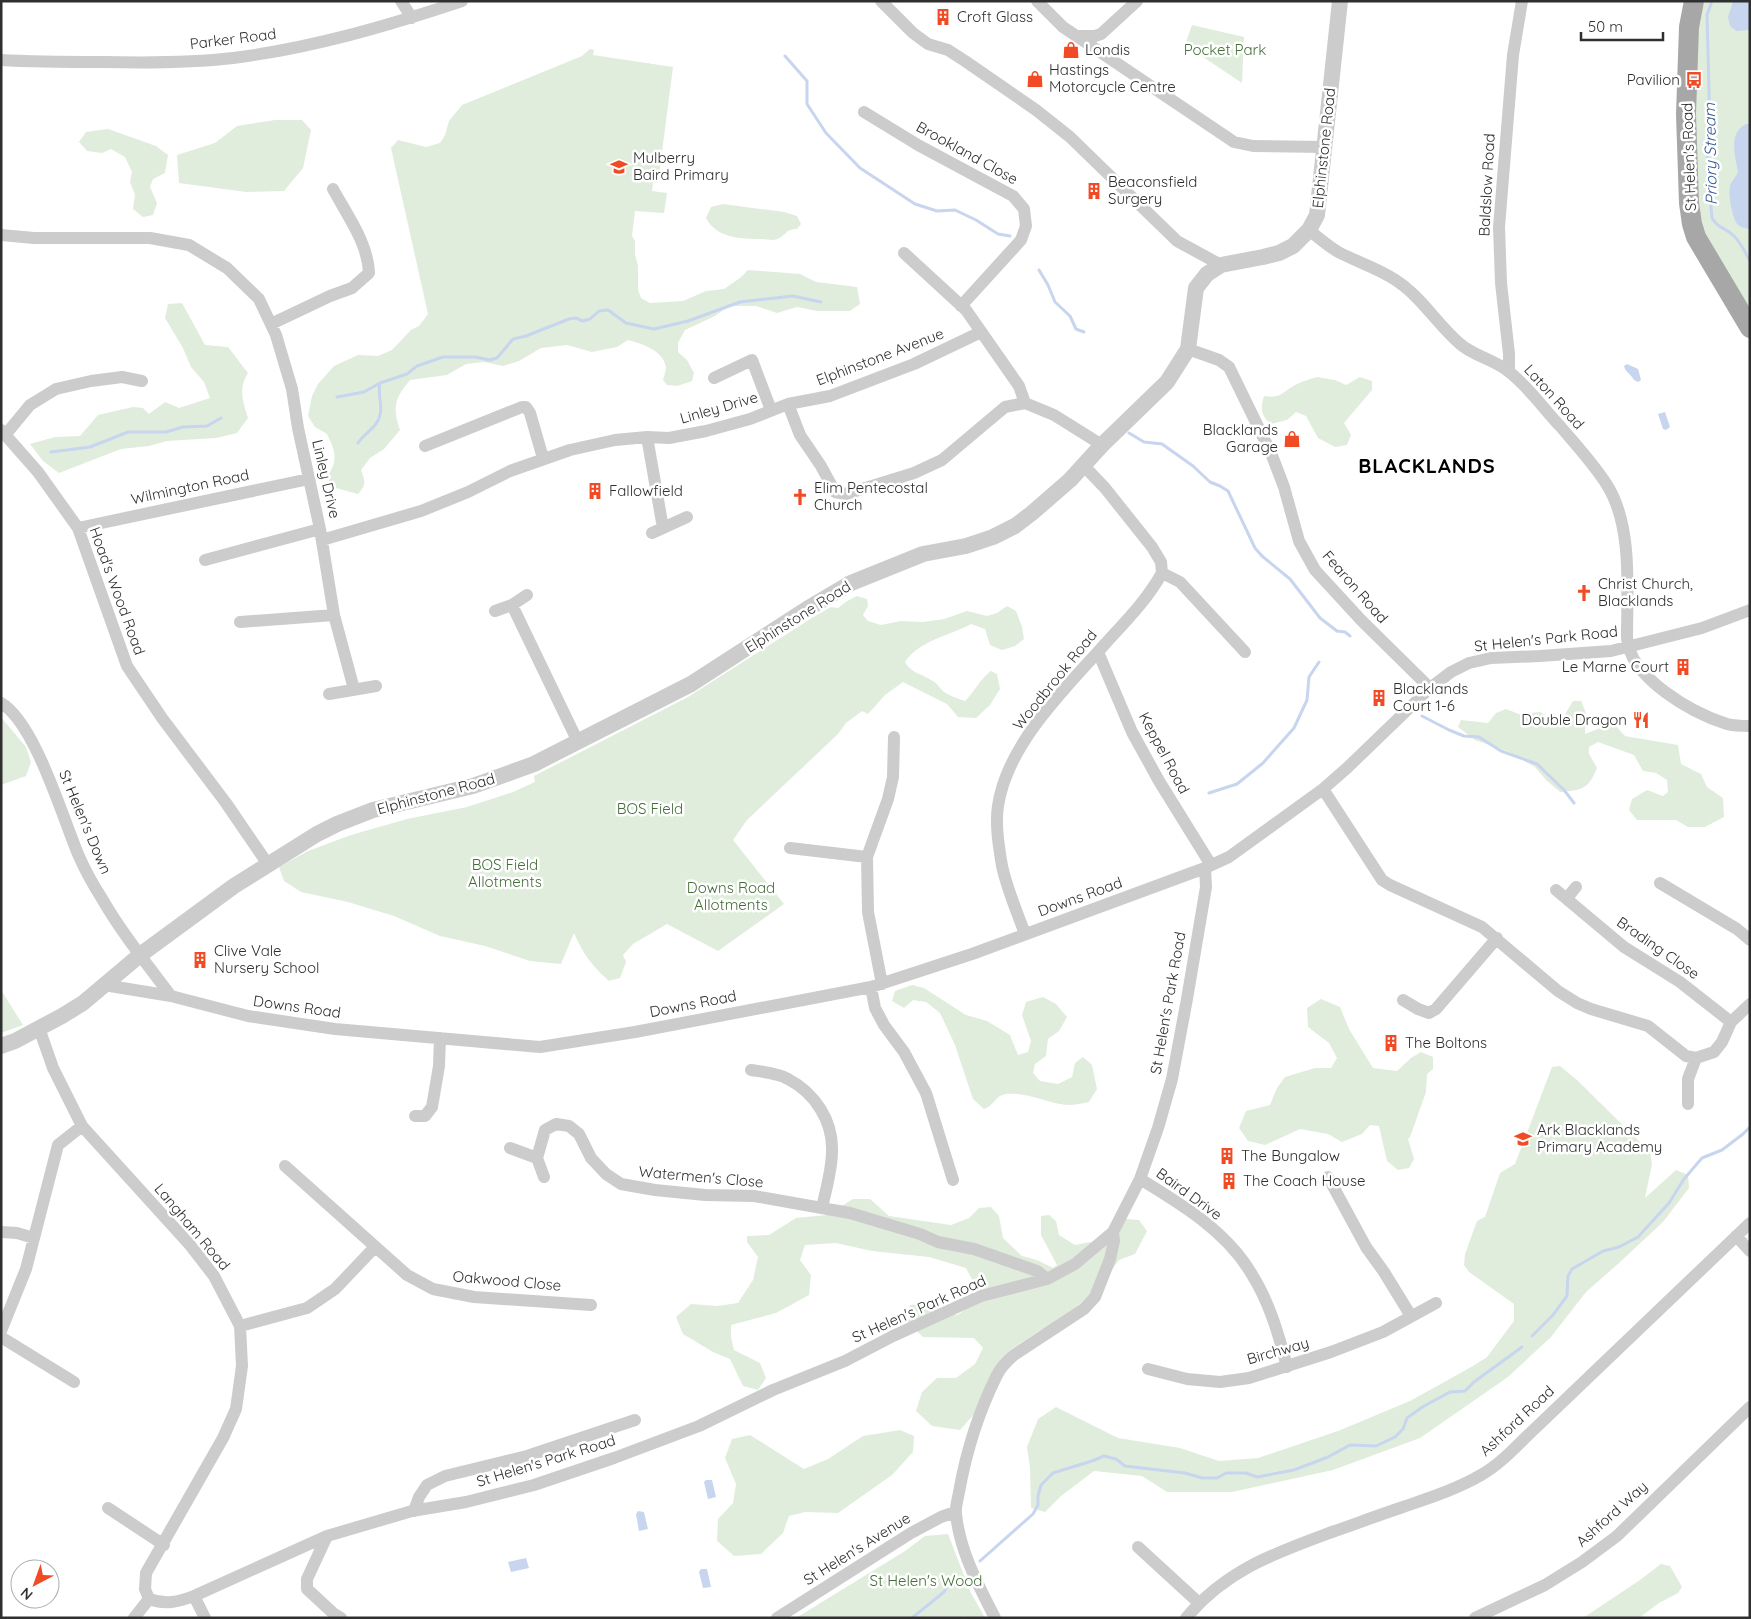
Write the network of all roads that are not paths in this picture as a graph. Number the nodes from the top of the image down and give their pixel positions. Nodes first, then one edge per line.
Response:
1 (402, 1) edge
2 (462, 1) edge
3 (881, 1) edge
4 (1037, 1) edge
5 (1137, 1) edge
6 (1340, 1) edge
7 (1522, 1) edge
8 (1694, 1) edge
9 (412, 18) junction
10 (1101, 34) junction
11 (1078, 36) junction
12 (1110, 57) junction
13 (1, 60) edge
14 (864, 112) dead end
15 (1325, 147) junction
16 (333, 189) dead end
17 (1309, 230) junction
18 (1, 235) edge
19 (904, 253) dead end
20 (1221, 265) junction
21 (962, 306) junction
22 (271, 324) junction
23 (1750, 328) edge
24 (981, 332) junction
25 (1188, 349) junction
26 (1509, 371) junction
27 (714, 378) dead end
28 (142, 381) dead end
29 (1025, 403) junction
30 (788, 404) junction
31 (771, 410) junction
32 (4, 432) edge
33 (647, 437) junction
34 (1102, 445) junction
35 (425, 446) dead end
36 (544, 458) junction
37 (1084, 466) junction
38 (309, 478) junction
39 (687, 516) dead end
40 (78, 528) junction
41 (321, 534) junction
42 (205, 560) dead end
43 (1162, 573) junction
44 (527, 595) dead end
45 (512, 604) junction
46 (1750, 610) edge
47 (495, 611) dead end
48 (334, 615) junction
49 (240, 622) dead end
50 (1628, 647) junction
51 (1098, 652) junction
52 (1245, 652) dead end
53 (376, 686) dead end
54 (1430, 688) junction
55 (354, 689) junction
56 (329, 694) dead end
57 (1, 703) edge
58 (1750, 727) edge
59 (894, 737) dead end
60 (578, 742) junction
61 (1323, 789) junction
62 (798, 844) dead end
63 (867, 857) junction
64 (267, 863) junction
65 (1208, 867) junction
66 (1576, 887) dead end
67 (1556, 890) dead end
68 (1567, 898) junction
69 (1662, 900) dead end
70 (1025, 934) junction
71 (1497, 938) junction
72 (1750, 940) edge
73 (140, 955) junction
74 (104, 985) junction
75 (876, 986) junction
76 (171, 996) junction
77 (1403, 1000) dead end
78 (1750, 1004) edge
79 (1731, 1022) junction
80 (39, 1028) junction
81 (440, 1038) junction
82 (1, 1046) edge
83 (1696, 1058) junction
84 (751, 1070) dead end
85 (1688, 1104) dead end
86 (415, 1116) dead end
87 (82, 1126) junction
88 (510, 1148) dead end
89 (537, 1158) junction
90 (285, 1166) dead end
91 (937, 1176) dead end
92 (1328, 1176) dead end
93 (544, 1177) dead end
94 (1140, 1179) junction
95 (822, 1208) junction
96 (1750, 1223) edge
97 (1, 1232) edge
98 (1113, 1232) junction
99 (1736, 1236) junction
100 (34, 1238) junction
101 (375, 1247) junction
102 (1750, 1251) edge
103 (1047, 1279) junction
104 (1436, 1303) dead end
105 (590, 1305) dead end
106 (1411, 1316) junction
107 (240, 1326) junction
108 (1, 1332) edge
109 (1, 1337) edge
110 (1287, 1367) junction
111 (1148, 1369) dead end
112 (74, 1382) dead end
113 (1750, 1407) edge
114 (635, 1420) dead end
115 (108, 1508) dead end
116 (414, 1511) junction
117 (955, 1512) junction
118 (327, 1536) junction
119 (164, 1545) junction
120 (1138, 1547) dead end
121 (194, 1596) junction
122 (149, 1599) junction
123 (1199, 1603) junction
124 (134, 1618) edge
125 (205, 1618) edge
126 (341, 1618) edge
127 (777, 1618) edge
128 (995, 1618) edge
129 (1186, 1618) edge
130 (1475, 1618) edge

1 - 9 street
2 - 9 street, Parker Road
3 - 20 street
4 - 11 street
5 - 10 street
6 - 15 street, Elphinstone Road
7 - 26 street, Baldslow Road
8 - 23 main road, St Helen's Road
9 - 13 street, Parker Road
10 - 11 street
10 - 12 street
11 - 12 street
12 - 15 street
14 - 21 street, Brookland Close
15 - 17 street, Elphinstone Road
16 - 22 street
17 - 20 street, Elphinstone Road
17 - 26 street, Laton Road
18 - 22 street, Linley Drive
19 - 21 street
20 - 25 street, Elphinstone Road
21 - 24 street
22 - 38 street, Linley Drive
24 - 29 street
24 - 30 street, Elphinstone Avenue
25 - 34 street, Elphinstone Road
25 - 54 street, Fearon Road
26 - 50 street, Laton Road
27 - 31 street
28 - 32 street
29 - 30 street
29 - 34 street
30 - 31 street, Elphinstone Avenue
31 - 33 street, Linley Drive
32 - 40 street, Hoad's Wood Road
33 - 36 street, Linley Drive
33 - 39 street
34 - 37 street, Elphinstone Road
35 - 36 street
36 - 41 street, Linley Drive
37 - 43 street
37 - 60 street, Elphinstone Road
38 - 40 street, Wilmington Road
38 - 41 street, Linley Drive
40 - 64 street, Hoad's Wood Road
41 - 42 street
41 - 48 street
43 - 51 street, Woodbrook Road
43 - 52 street
44 - 45 street
45 - 47 street
45 - 60 street
46 - 50 street, St Helen's Park Road
48 - 49 street
48 - 55 street
50 - 54 street, St Helen's Park Road
50 - 58 street
51 - 65 street, Keppel Road
51 - 70 street, Woodbrook Road
53 - 55 street
54 - 61 street, St Helen's Park Road
55 - 56 street
57 - 73 street, St Helen's Down
59 - 63 street
60 - 64 street, Elphinstone Road
61 - 65 street, St Helen's Park Road
61 - 71 street
62 - 63 street
63 - 75 street
64 - 73 street, Elphinstone Road
65 - 70 street, Downs Road
65 - 94 street, St Helen's Park Road
66 - 68 street
67 - 68 street, Brading Close
68 - 79 street, Brading Close
69 - 72 street
70 - 75 street, Downs Road
71 - 77 street
71 - 83 street
73 - 74 street, Elphinstone Road
73 - 76 street
74 - 76 street, Downs Road
74 - 80 street, Elphinstone Road
75 - 81 street, Downs Road
75 - 91 street
76 - 81 street, Downs Road
78 - 79 street
79 - 83 street
80 - 82 street, Elphinstone Road
80 - 87 street, Langham Road
81 - 86 street
83 - 85 street
84 - 95 street
87 - 100 street
87 - 107 street, Langham Road
88 - 89 street
89 - 93 street
89 - 95 street, Watermen's Close
90 - 101 street, Oakwood Close
92 - 106 street
94 - 98 street, St Helen's Park Road
94 - 110 street, Baird Drive
95 - 103 street, Watermen's Close
96 - 99 street, Ashford Road
97 - 100 street
98 - 103 street, St Helen's Park Road
98 - 117 street
99 - 102 street
99 - 123 street, Ashford Road
100 - 108 street
101 - 105 street, Oakwood Close
101 - 107 street
103 - 116 street, St Helen's Park Road
104 - 106 street, Birchway
106 - 110 street, Birchway
107 - 119 street, Langham Road
109 - 112 street
110 - 111 street, Birchway
113 - 130 street, Ashford Way
114 - 116 street
115 - 119 street
116 - 118 street, St Helen's Park Road
117 - 127 street, St Helen's Avenue
117 - 128 street
118 - 121 street, St Helen's Park Road
118 - 126 street
119 - 122 street, Langham Road
120 - 123 street
121 - 122 street, St Helen's Park Road
121 - 125 street
122 - 124 street
123 - 129 street, Ashford Road

